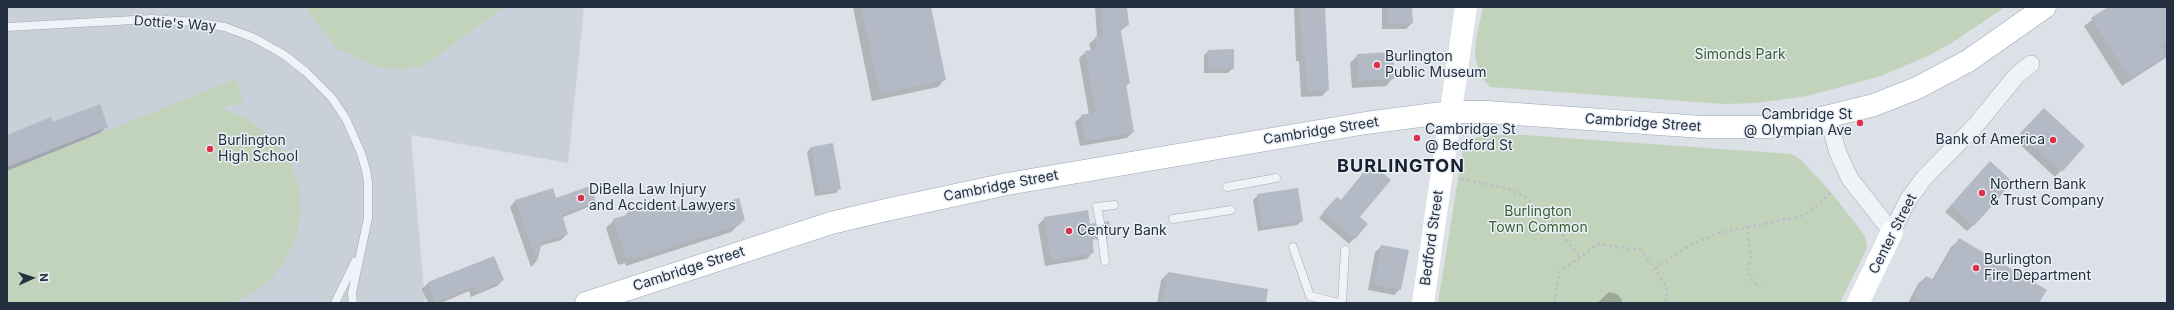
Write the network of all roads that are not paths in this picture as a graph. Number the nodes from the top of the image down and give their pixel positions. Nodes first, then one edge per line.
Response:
1 (1466, 7) edge
2 (2045, 7) edge
3 (7, 27) edge
4 (2031, 64) dead end
5 (1450, 112) junction
6 (1828, 118) junction
7 (1276, 178) dead end
8 (1227, 187) dead end
9 (1114, 205) dead end
10 (1231, 210) dead end
11 (1173, 219) dead end
12 (1100, 222) dead end
13 (1892, 232) junction
14 (1102, 237) dead end
15 (362, 245) junction
16 (1293, 247) dead end
17 (1345, 250) dead end
18 (1105, 261) dead end
19 (352, 292) junction
20 (335, 303) edge
21 (349, 303) edge
22 (353, 303) edge
23 (586, 303) edge
24 (1338, 303) edge
25 (1342, 303) edge
26 (1423, 303) edge
27 (1858, 303) edge

1 - 5 main road, Bedford Street
2 - 6 main road, Cambridge Street
3 - 15 lane, Dottie's Way
4 - 13 street, Center Street
5 - 6 main road, Cambridge Street
5 - 23 main road, Cambridge Street
5 - 26 main road, Bedford Street
6 - 13 street
7 - 8 lane
9 - 12 lane
10 - 11 lane
13 - 27 main road, Center Street
14 - 18 lane
15 - 19 lane, Dottie's Way
15 - 20 lane, Dottie's Way
16 - 24 lane
17 - 25 lane
19 - 21 lane, Dottie's Way
19 - 22 lane, Dottie's Way

